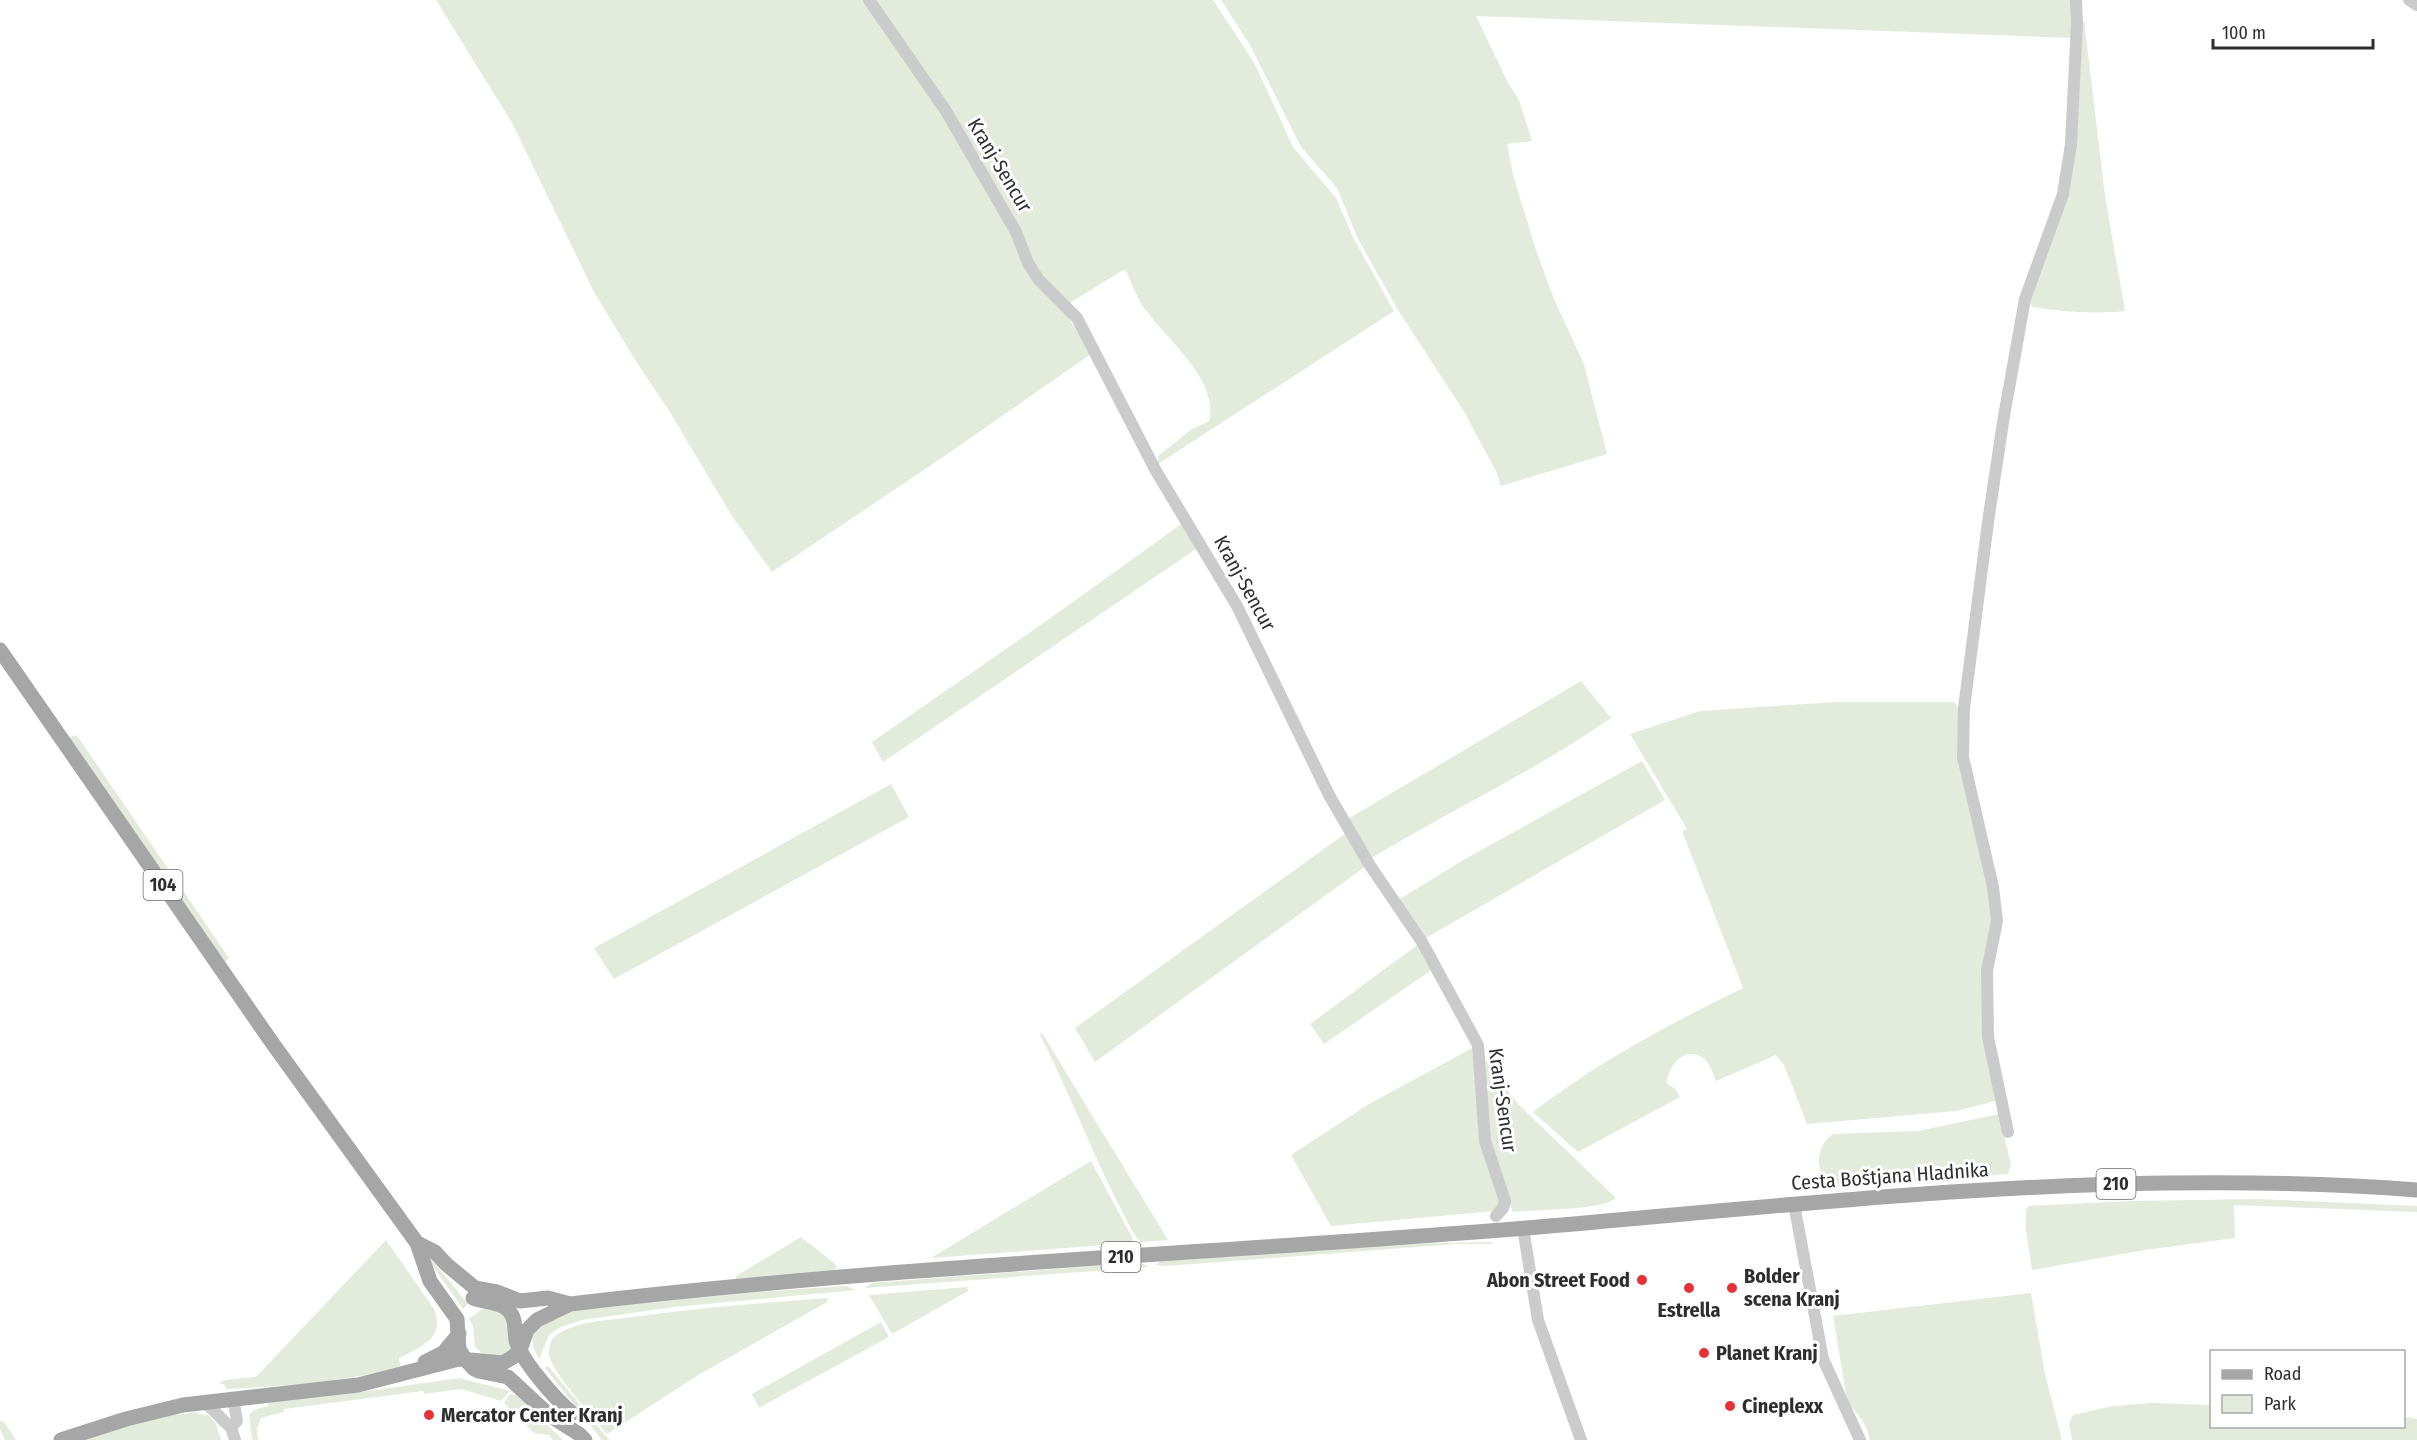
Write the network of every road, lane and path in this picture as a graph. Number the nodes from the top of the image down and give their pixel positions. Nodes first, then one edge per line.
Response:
1 (869, 0) edge
2 (2076, 0) edge
3 (2409, 0) edge
4 (2417, 5) edge
5 (0, 650) edge
6 (2008, 1132) dead end
7 (2417, 1191) edge
8 (1794, 1204) junction
9 (1496, 1216) dead end
10 (1523, 1228) junction
11 (417, 1243) junction
12 (446, 1264) junction
13 (483, 1302) junction
14 (570, 1304) junction
15 (513, 1306) junction
16 (460, 1326) junction
17 (524, 1339) junction
18 (472, 1362) junction
19 (502, 1363) junction
20 (414, 1372) junction
21 (233, 1398) junction
22 (203, 1402) junction
23 (567, 1418) junction
24 (231, 1426) junction
25 (582, 1437) edge
26 (61, 1440) edge
27 (235, 1440) edge
28 (1581, 1440) edge
29 (1860, 1440) edge

1 - 9 street, Kranj-Sencur
2 - 6 street
3 - 4 street
5 - 11 main road, 104
7 - 8 main road, Cesta Boštjana Hladnika / 210
8 - 10 main road, Cesta Boštjana Hladnika / 210
8 - 29 street
10 - 14 main road, Cesta Boštjana Hladnika / 210
10 - 28 street
11 - 12 main road, 104
11 - 16 main road, 104
12 - 13 main road, 104
12 - 15 main road, 104
13 - 15 main road
13 - 16 main road
14 - 15 main road, 210
14 - 17 main road, 210
15 - 17 main road
16 - 18 main road
16 - 20 main road
17 - 19 main road
17 - 23 main road
17 - 23 main road
18 - 19 main road
18 - 20 main road
18 - 23 main road
19 - 23 main road
20 - 21 main road
21 - 22 main road
21 - 24 street
22 - 24 street
22 - 26 main road
23 - 25 main road
24 - 27 street

